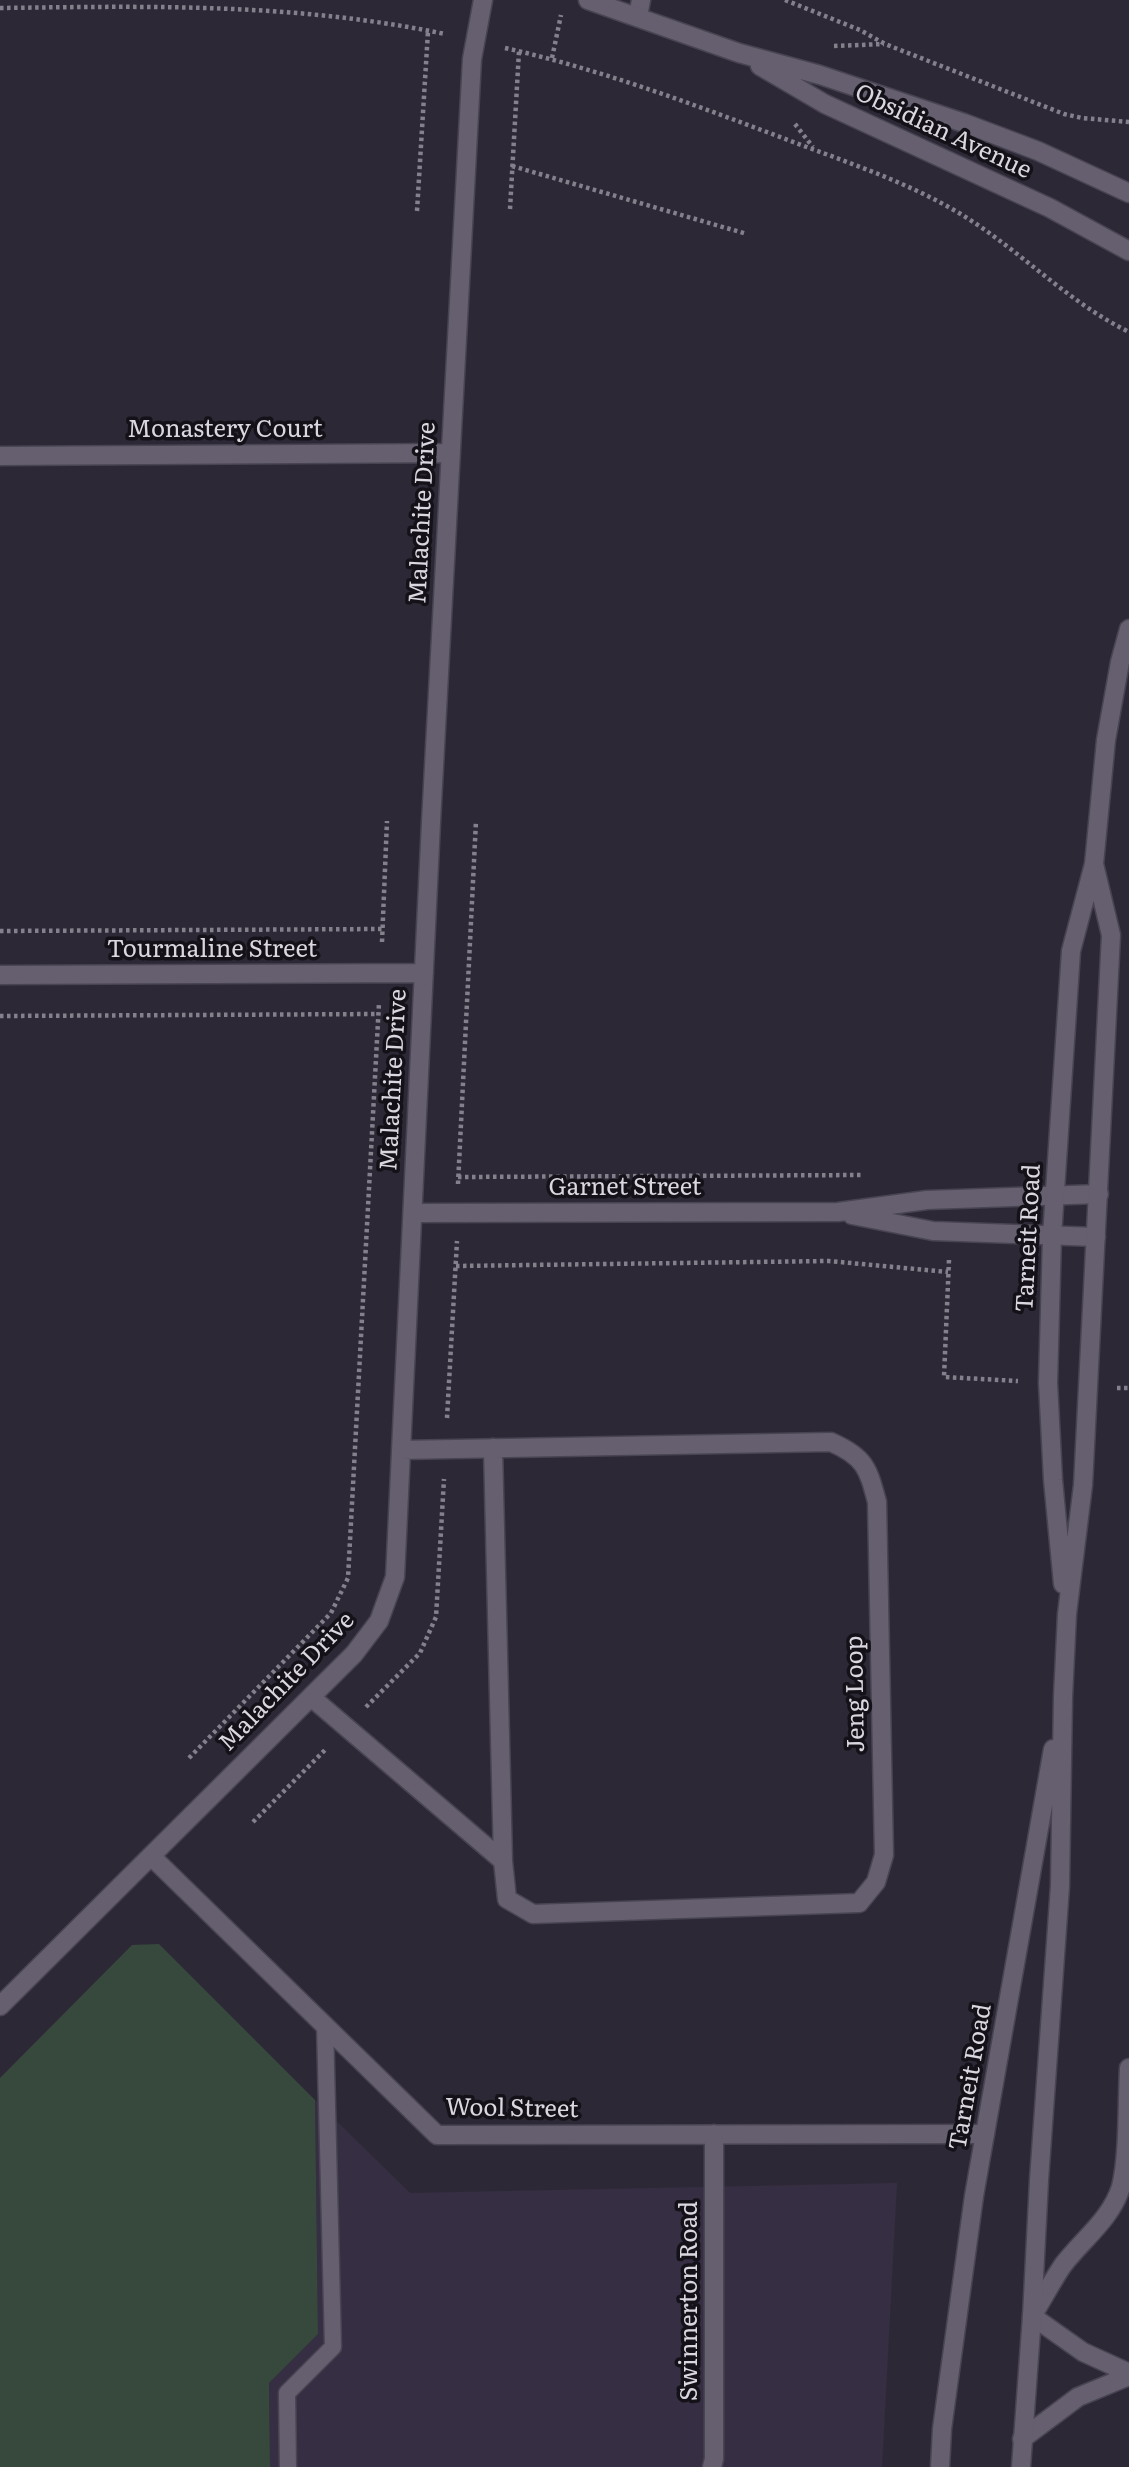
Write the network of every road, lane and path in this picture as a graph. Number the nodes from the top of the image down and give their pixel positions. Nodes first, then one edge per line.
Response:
1 (483, 0) edge
2 (589, 0) edge
3 (785, 0) edge
4 (0, 8) edge
5 (640, 8) edge
6 (562, 12) dead end
7 (428, 31) junction
8 (475, 41) junction
9 (519, 51) junction
10 (739, 53) junction
11 (552, 58) junction
12 (1129, 122) edge
13 (512, 166) junction
14 (1129, 193) edge
15 (510, 209) dead end
16 (417, 211) dead end
17 (747, 234) dead end
18 (1129, 251) edge
19 (1129, 332) edge
20 (451, 453) junction
21 (0, 456) edge
22 (1129, 629) edge
23 (1124, 667) edge
24 (387, 821) dead end
25 (1094, 864) junction
26 (382, 929) junction
27 (0, 932) edge
28 (424, 973) junction
29 (380, 974) junction
30 (0, 975) edge
31 (378, 1014) junction
32 (0, 1016) edge
33 (869, 1175) dead end
34 (458, 1177) dead end
35 (1099, 1194) junction
36 (1055, 1196) junction
37 (838, 1212) junction
38 (413, 1213) junction
39 (950, 1231) junction
40 (1052, 1236) junction
41 (1096, 1237) junction
42 (456, 1265) dead end
43 (949, 1272) junction
44 (1048, 1383) junction
45 (1088, 1387) junction
46 (1129, 1388) edge
47 (493, 1448) junction
48 (401, 1450) junction
49 (1066, 1615) junction
50 (311, 1697) junction
51 (1062, 1697) junction
52 (189, 1758) dead end
53 (150, 1856) junction
54 (503, 1861) junction
55 (0, 2006) edge
56 (325, 2025) junction
57 (1129, 2068) edge
58 (715, 2134) junction
59 (985, 2134) junction
60 (1032, 2316) junction
61 (1129, 2375) edge
62 (1022, 2439) junction
63 (288, 2467) edge
64 (712, 2467) edge
65 (940, 2467) edge
66 (1021, 2467) edge

1 - 8 street, Malachite Drive
2 - 5 street, Obsidian Avenue
3 - 12 path
4 - 7 path
5 - 10 street, Obsidian Avenue
6 - 11 path
7 - 8 path
7 - 16 path
8 - 9 path
8 - 20 street, Malachite Drive
9 - 11 path
9 - 13 path
10 - 14 street, Obsidian Avenue
10 - 18 street, Obsidian Avenue
11 - 19 path
13 - 15 path
13 - 17 path
20 - 21 street, Monastery Court
20 - 28 street, Malachite Drive
22 - 23 street, Tarneit Road
23 - 25 street, Tarneit Road
24 - 26 path
25 - 35 street, Tarneit Road
25 - 36 street, Tarneit Road
26 - 27 path
26 - 29 path
28 - 29 street, Tourmaline Street
28 - 38 street, Malachite Drive
29 - 30 street, Tourmaline Street
29 - 31 path
31 - 32 path
31 - 52 path
33 - 34 path
35 - 36 street, Garnet Street
35 - 41 street, Tarneit Road
36 - 37 street, Garnet Street
36 - 40 street, Tarneit Road
37 - 38 street, Garnet Street
37 - 39 street, Garnet Street
38 - 48 street, Malachite Drive
39 - 40 street, Garnet Street
39 - 43 path
40 - 41 street, Garnet Street
40 - 44 street, Tarneit Road
41 - 45 street, Tarneit Road
42 - 43 path
43 - 44 path
44 - 49 street, Tarneit Road
45 - 46 path
45 - 49 street, Tarneit Road
47 - 48 street, Jeng Loop
47 - 54 street, Jeng Loop
47 - 54 street, Jeng Loop
48 - 50 street, Malachite Drive
49 - 51 street, Tarneit Road
50 - 53 street, Malachite Drive
50 - 54 street
51 - 59 street, Tarneit Road
51 - 60 street, Tarneit Road
53 - 55 street, Malachite Drive
53 - 56 street, Wool Street
56 - 58 street, Wool Street
56 - 63 lane
57 - 60 street, Tarneit Road
58 - 59 street, Wool Street
58 - 64 street, Swinnerton Road
59 - 65 street, Tarneit Road
60 - 61 street
60 - 62 street, Tarneit Road
61 - 62 street
62 - 66 street, Tarneit Road

